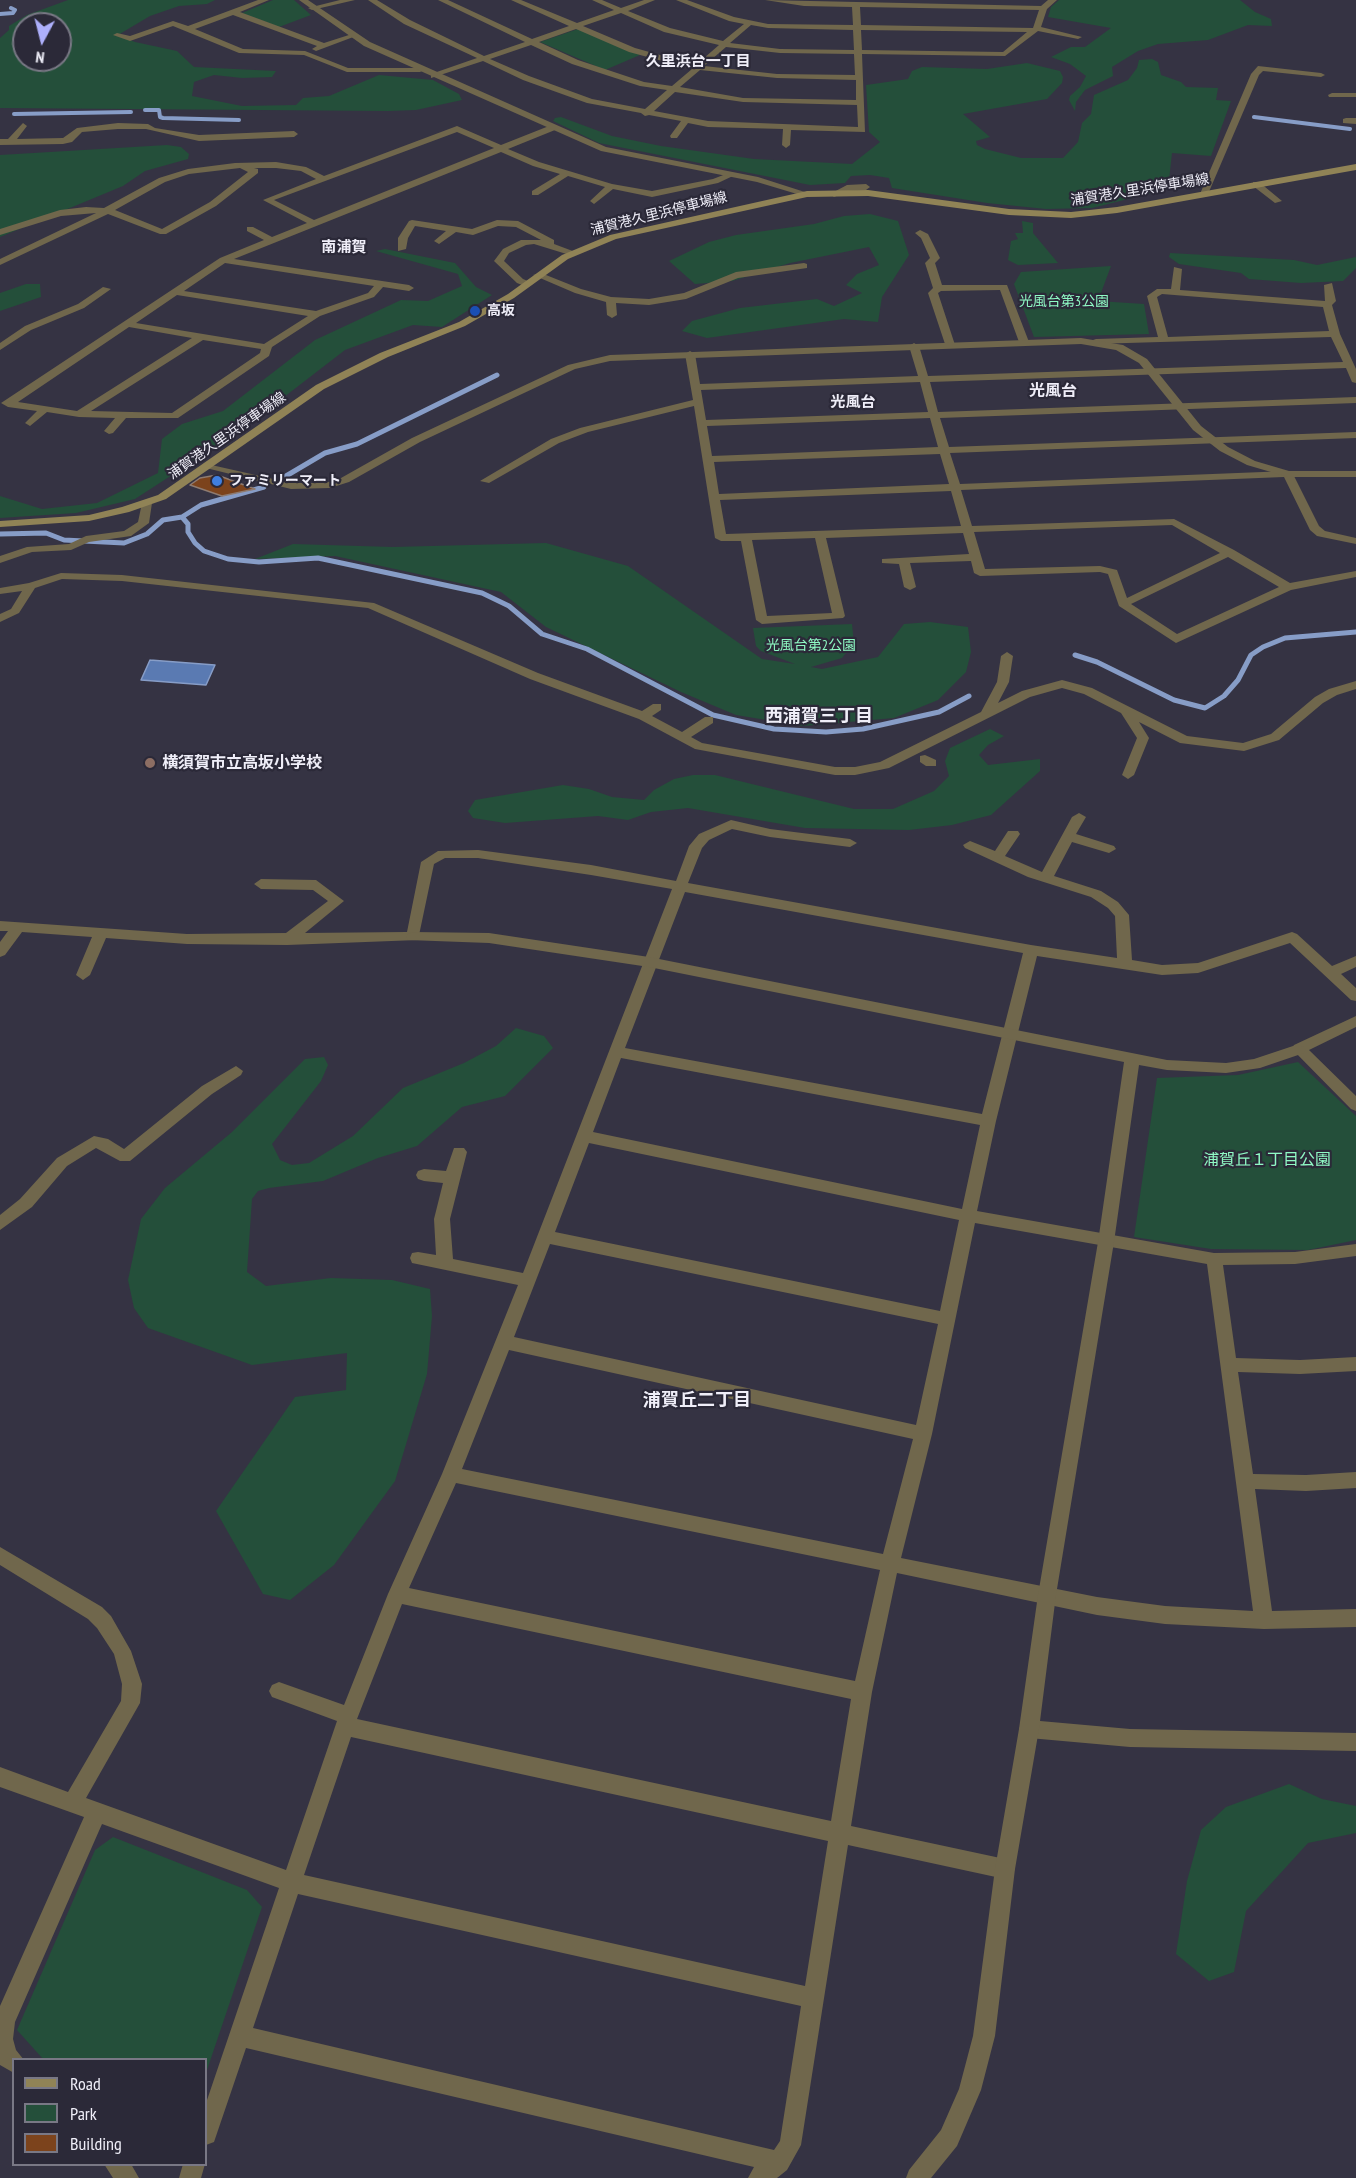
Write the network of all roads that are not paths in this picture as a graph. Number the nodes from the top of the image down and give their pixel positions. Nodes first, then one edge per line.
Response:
1 (265, 0) edge
2 (303, 0) edge
3 (351, 0) edge
4 (372, 0) edge
5 (442, 0) edge
6 (515, 0) edge
7 (596, 0) edge
8 (651, 0) edge
9 (680, 0) edge
10 (769, 0) edge
11 (1053, 0) edge
12 (856, 5) junction
13 (312, 8) junction
14 (1043, 8) junction
15 (621, 10) junction
16 (233, 12) junction
17 (748, 23) junction
18 (575, 26) junction
19 (188, 28) junction
20 (858, 28) junction
21 (1036, 34) junction
22 (117, 35) dead end
23 (352, 36) junction
24 (1078, 37) dead end
25 (529, 41) junction
26 (1063, 44) dead end
27 (724, 45) junction
28 (324, 46) junction
29 (859, 52) junction
30 (252, 53) junction
31 (305, 53) junction
32 (238, 57) dead end
33 (482, 58) junction
34 (699, 68) junction
35 (420, 70) junction
36 (1321, 75) dead end
37 (434, 76) junction
38 (859, 78) junction
39 (671, 90) junction
40 (1332, 95) dead end
41 (1356, 95) edge
42 (861, 103) junction
43 (645, 114) junction
44 (685, 121) junction
45 (23, 126) dead end
46 (552, 128) junction
47 (787, 128) junction
48 (294, 134) dead end
49 (674, 136) dead end
50 (11, 141) junction
51 (0, 142) edge
52 (786, 145) dead end
53 (499, 148) junction
54 (235, 166) junction
55 (1356, 166) edge
56 (566, 174) junction
57 (731, 175) junction
58 (323, 179) junction
59 (1256, 184) junction
60 (611, 186) junction
61 (866, 187) dead end
62 (535, 193) dead end
63 (807, 194) junction
64 (834, 194) junction
65 (1204, 194) junction
66 (594, 201) dead end
67 (1278, 201) dead end
68 (105, 210) junction
69 (313, 223) junction
70 (250, 229) dead end
71 (454, 229) junction
72 (0, 232) edge
73 (920, 233) dead end
74 (270, 240) junction
75 (439, 241) dead end
76 (550, 244) junction
77 (401, 249) dead end
78 (573, 253) junction
79 (224, 260) junction
80 (0, 262) edge
81 (804, 266) dead end
82 (1177, 269) dead end
83 (538, 276) junction
84 (380, 284) junction
85 (527, 284) junction
86 (1329, 285) dead end
87 (408, 288) dead end
88 (938, 288) junction
89 (106, 289) dead end
90 (174, 292) junction
91 (1175, 292) junction
92 (69, 296) dead end
93 (611, 300) junction
94 (88, 302) junction
95 (1328, 304) junction
96 (317, 314) junction
97 (612, 315) dead end
98 (127, 324) junction
99 (12, 325) dead end
100 (28, 328) junction
101 (1335, 334) junction
102 (202, 336) junction
103 (1164, 339) junction
104 (1024, 342) junction
105 (1096, 342) junction
106 (950, 345) junction
107 (914, 346) junction
108 (0, 347) edge
109 (266, 347) junction
110 (690, 354) junction
111 (1349, 364) junction
112 (1153, 372) junction
113 (922, 379) junction
114 (1356, 380) edge
115 (695, 387) junction
116 (1356, 400) edge
117 (697, 402) junction
118 (4, 403) edge
119 (1177, 405) junction
120 (45, 409) junction
121 (79, 414) junction
122 (934, 415) junction
123 (122, 416) junction
124 (30, 423) dead end
125 (701, 423) junction
126 (109, 431) dead end
127 (1356, 435) edge
128 (1211, 440) junction
129 (944, 450) junction
130 (708, 459) junction
131 (207, 467) junction
132 (1288, 474) junction
133 (1356, 474) edge
134 (485, 481) dead end
135 (955, 488) junction
136 (714, 497) junction
137 (147, 503) junction
138 (0, 524) edge
139 (967, 529) junction
140 (820, 534) junction
141 (747, 537) junction
142 (1356, 541) edge
143 (1230, 552) junction
144 (975, 557) junction
145 (9, 560) edge
146 (904, 560) junction
147 (886, 561) dead end
148 (1356, 574) edge
149 (31, 586) junction
150 (910, 587) dead end
151 (1288, 587) junction
152 (0, 591) edge
153 (1122, 604) junction
154 (0, 618) edge
155 (1007, 656) dead end
156 (1356, 685) edge
157 (657, 707) dead end
158 (1126, 710) junction
159 (987, 712) junction
160 (644, 716) junction
161 (709, 720) dead end
162 (682, 737) junction
163 (1128, 775) dead end
164 (1078, 817) dead end
165 (1013, 834) dead end
166 (1068, 836) junction
167 (850, 843) dead end
168 (970, 845) dead end
169 (1109, 849) dead end
170 (997, 858) junction
171 (1046, 878) junction
172 (261, 884) dead end
173 (681, 886) junction
174 (0, 926) edge
175 (18, 927) junction
176 (100, 933) junction
177 (413, 937) junction
178 (287, 940) junction
179 (1030, 950) junction
180 (0, 952) edge
181 (1356, 961) edge
182 (649, 962) junction
183 (1125, 966) junction
184 (1331, 972) junction
185 (83, 975) dead end
186 (1356, 996) edge
187 (1356, 1021) edge
188 (1010, 1034) junction
189 (1299, 1049) junction
190 (615, 1051) junction
191 (1132, 1059) junction
192 (236, 1071) dead end
193 (1356, 1105) edge
194 (988, 1121) junction
195 (583, 1137) junction
196 (459, 1152) dead end
197 (424, 1175) dead end
198 (453, 1178) junction
199 (968, 1216) junction
200 (0, 1224) edge
201 (544, 1236) junction
202 (1106, 1242) junction
203 (1356, 1250) edge
204 (418, 1258) dead end
205 (1214, 1259) junction
206 (446, 1264) junction
207 (527, 1280) junction
208 (947, 1319) junction
209 (504, 1342) junction
210 (1356, 1364) edge
211 (1229, 1365) junction
212 (923, 1434) junction
213 (451, 1474) junction
214 (1356, 1480) edge
215 (1245, 1481) junction
216 (0, 1556) edge
217 (890, 1564) junction
218 (397, 1594) junction
219 (1047, 1595) junction
220 (1356, 1618) edge
221 (1264, 1620) junction
222 (279, 1691) dead end
223 (862, 1692) junction
224 (347, 1721) junction
225 (1029, 1729) junction
226 (1356, 1742) edge
227 (0, 1777) edge
228 (72, 1803) junction
229 (97, 1812) junction
230 (838, 1831) junction
231 (1005, 1869) junction
232 (293, 1883) junction
233 (812, 1998) junction
234 (2, 2020) edge
235 (241, 2036) junction
236 (12, 2060) edge
237 (207, 2131) edge
238 (779, 2162) junction
239 (117, 2166) edge
240 (128, 2178) edge
241 (759, 2178) edge
242 (917, 2178) edge

1 - 16 street
2 - 13 street
3 - 13 street
4 - 33 street
5 - 25 street
6 - 18 street
7 - 15 street
8 - 15 street
9 - 17 street
10 - 12 street
11 - 14 street
12 - 14 street
12 - 20 street
13 - 23 street
14 - 21 street
15 - 18 street
15 - 27 street
16 - 19 street
16 - 28 street
17 - 20 street
17 - 27 street
18 - 25 street
18 - 34 street
19 - 22 street
19 - 30 street
20 - 21 street
20 - 29 street
21 - 24 street
21 - 26 street
21 - 29 street
23 - 28 street
23 - 35 street
25 - 33 street
25 - 39 street
27 - 29 street
27 - 34 street
28 - 31 street
29 - 38 street
30 - 31 street
30 - 32 street
31 - 35 street
33 - 37 street
33 - 43 street
34 - 38 street
34 - 39 street
35 - 37 street
36 - 65 street
37 - 46 street
38 - 42 street
39 - 42 street
39 - 43 street
40 - 41 street
42 - 47 street
43 - 44 street
44 - 47 street
44 - 49 street
45 - 50 street
46 - 53 street
46 - 57 street
47 - 52 street
48 - 50 street
50 - 51 street
53 - 56 street
53 - 58 street
53 - 69 street
54 - 58 street
54 - 68 street
54 - 68 street
55 - 59 main road, 浦賀港久里浜停車場線
56 - 60 street
56 - 62 street
57 - 60 street
57 - 63 street
58 - 69 street
59 - 65 main road, 浦賀港久里浜停車場線
59 - 67 street
60 - 66 street
61 - 64 street
63 - 64 main road, 浦賀港久里浜停車場線
63 - 78 main road, 浦賀港久里浜停車場線
64 - 65 main road, 浦賀港久里浜停車場線
68 - 72 street
68 - 80 street
69 - 74 street
70 - 74 street
71 - 75 street
71 - 76 street
71 - 77 street
73 - 88 street
74 - 79 street
76 - 78 street
76 - 85 street
78 - 83 main road, 浦賀港久里浜停車場線
79 - 84 street
79 - 90 street
81 - 93 street
82 - 91 street
83 - 85 main road, 浦賀港久里浜停車場線
83 - 93 street
84 - 87 street
84 - 96 street
85 - 131 main road, 浦賀港久里浜停車場線
86 - 95 street
88 - 104 street
88 - 106 street
89 - 94 street
90 - 96 street
90 - 98 street
91 - 95 street
91 - 103 street
92 - 94 street
93 - 97 street
94 - 100 street
95 - 101 street
96 - 109 street
98 - 102 street
98 - 118 street
99 - 100 street
100 - 108 street
101 - 103 street
101 - 111 street
102 - 109 street
102 - 121 street
103 - 105 street
104 - 105 street
104 - 106 street
105 - 112 street
106 - 107 street
107 - 110 street
107 - 113 street
109 - 123 street
110 - 115 street
110 - 131 street
111 - 112 street
111 - 114 street
112 - 113 street
112 - 119 street
113 - 115 street
113 - 122 street
115 - 117 street
116 - 119 street
117 - 125 street
117 - 134 street
118 - 120 street
119 - 122 street
119 - 128 street
120 - 121 street
120 - 124 street
121 - 123 street
122 - 125 street
122 - 129 street
123 - 126 street
125 - 130 street
127 - 128 street
128 - 129 street
128 - 132 street
129 - 130 street
129 - 135 street
130 - 136 street
131 - 137 main road, 浦賀港久里浜停車場線
132 - 133 street
132 - 135 street
132 - 142 street
135 - 136 street
135 - 139 street
136 - 141 street
137 - 138 main road, 浦賀港久里浜停車場線
137 - 145 street
139 - 140 street
139 - 143 street
139 - 144 street
140 - 141 street
140 - 141 street
143 - 151 street
143 - 153 street
144 - 146 street
144 - 153 street
146 - 147 street
146 - 150 street
148 - 151 street
149 - 152 street
149 - 154 street
149 - 160 street
151 - 153 street
155 - 159 street
156 - 158 street
157 - 160 street
158 - 159 street
158 - 163 street
159 - 162 street
160 - 162 street
161 - 162 street
164 - 166 street
165 - 170 street
166 - 169 street
166 - 171 street
167 - 173 street
168 - 170 street
170 - 171 street
171 - 183 street
172 - 178 street
173 - 177 street
173 - 179 street
173 - 182 street
174 - 175 street
175 - 176 street
175 - 180 street
176 - 178 street
176 - 185 street
177 - 178 street
177 - 182 street
179 - 183 street
179 - 188 street
181 - 184 street
182 - 188 street
182 - 190 street
183 - 184 street
184 - 186 street
187 - 189 street
188 - 191 street
188 - 194 street
189 - 191 street
189 - 193 street
190 - 194 street
190 - 195 street
191 - 202 street
192 - 200 street
194 - 199 street
195 - 199 street
195 - 201 street
196 - 198 street
197 - 198 street
198 - 206 street
199 - 202 street
199 - 208 street
201 - 207 street
201 - 208 street
202 - 205 street
202 - 219 street
203 - 205 street
204 - 206 street
205 - 211 street
206 - 207 street
207 - 209 street
208 - 212 street
209 - 212 street
209 - 213 street
210 - 211 street
211 - 215 street
212 - 217 street
213 - 217 street
213 - 218 street
214 - 215 street
215 - 221 street
216 - 228 street
217 - 219 street
217 - 223 street
218 - 223 street
218 - 224 street
219 - 221 street
219 - 225 street
220 - 221 street
222 - 224 street
223 - 230 street
224 - 230 street
224 - 232 street
225 - 226 street
225 - 231 street
227 - 228 street
228 - 229 street
229 - 232 street
229 - 234 street
230 - 231 street
230 - 233 street
231 - 242 street
232 - 233 street
232 - 235 street
233 - 238 street
234 - 236 street
235 - 237 street
235 - 238 street
238 - 241 street
239 - 240 street

